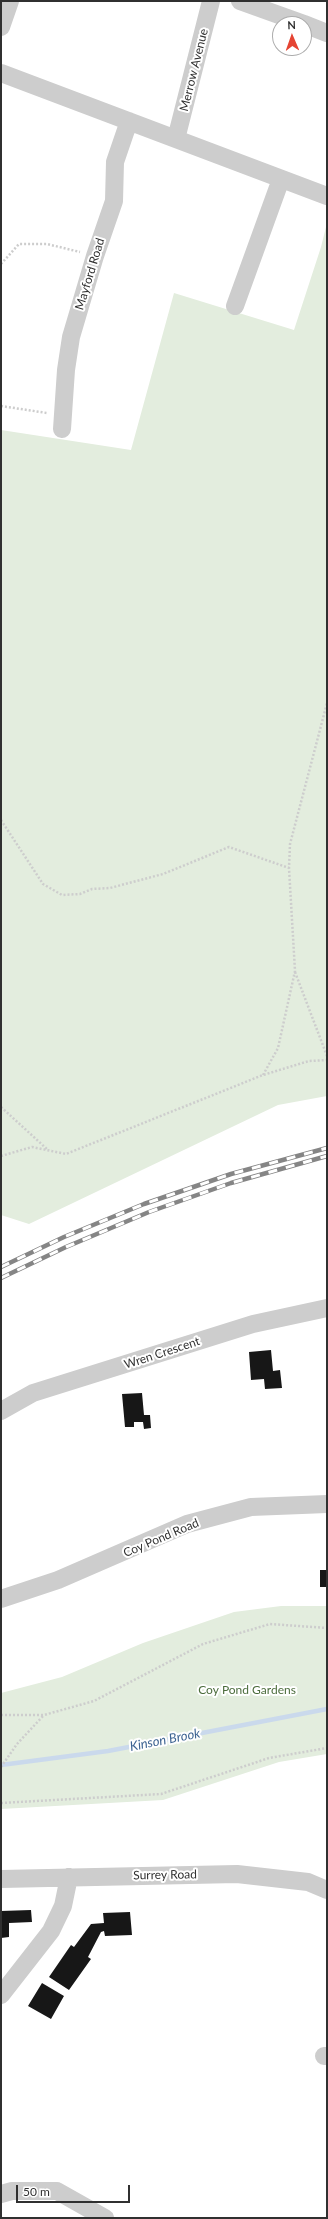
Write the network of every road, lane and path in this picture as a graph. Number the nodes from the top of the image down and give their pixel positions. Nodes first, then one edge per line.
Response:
1 (10, 1) edge
2 (211, 1) edge
3 (240, 1) edge
4 (282, 16) edge
5 (1, 27) edge
6 (312, 27) edge
7 (327, 32) edge
8 (1, 74) edge
9 (129, 121) junction
10 (176, 138) junction
11 (281, 179) junction
12 (327, 196) edge
13 (95, 256) junction
14 (1, 264) edge
15 (235, 306) dead end
16 (1, 406) edge
17 (63, 423) joint
18 (327, 703) edge
19 (1, 820) edge
20 (289, 868) junction
21 (295, 971) junction
22 (327, 1056) edge
23 (327, 1060) edge
24 (263, 1075) junction
25 (1, 1107) edge
26 (48, 1150) junction
27 (1, 1156) edge
28 (327, 1308) edge
29 (1, 1411) edge
30 (327, 1504) edge
31 (1, 1599) edge
32 (327, 1628) edge
33 (1, 1715) edge
34 (44, 1715) junction
35 (327, 1748) edge
36 (1, 1767) edge
37 (1, 1803) edge
38 (69, 1877) junction
39 (1, 1879) edge
40 (327, 1890) edge
41 (1, 1995) edge
42 (1, 2194) edge
43 (105, 2218) edge

1 - 5 street
2 - 10 street, Merrow Avenue
3 - 4 street
6 - 7 street
8 - 9 street
9 - 10 street
9 - 13 street, Mayford Road
10 - 11 street
11 - 12 street
11 - 15 street
13 - 14 path
13 - 17 street, Mayford Road
16 - 17 path
18 - 20 path
19 - 20 path
20 - 21 path
21 - 22 path
21 - 24 path
23 - 24 path
24 - 26 path
25 - 26 path
26 - 27 path
28 - 29 street, Wren Crescent
30 - 31 street, Coy Pond Road
32 - 34 path
33 - 34 path
34 - 36 path
35 - 37 path
38 - 39 street, Surrey Road
38 - 40 street, Surrey Road
38 - 41 street
42 - 43 street

